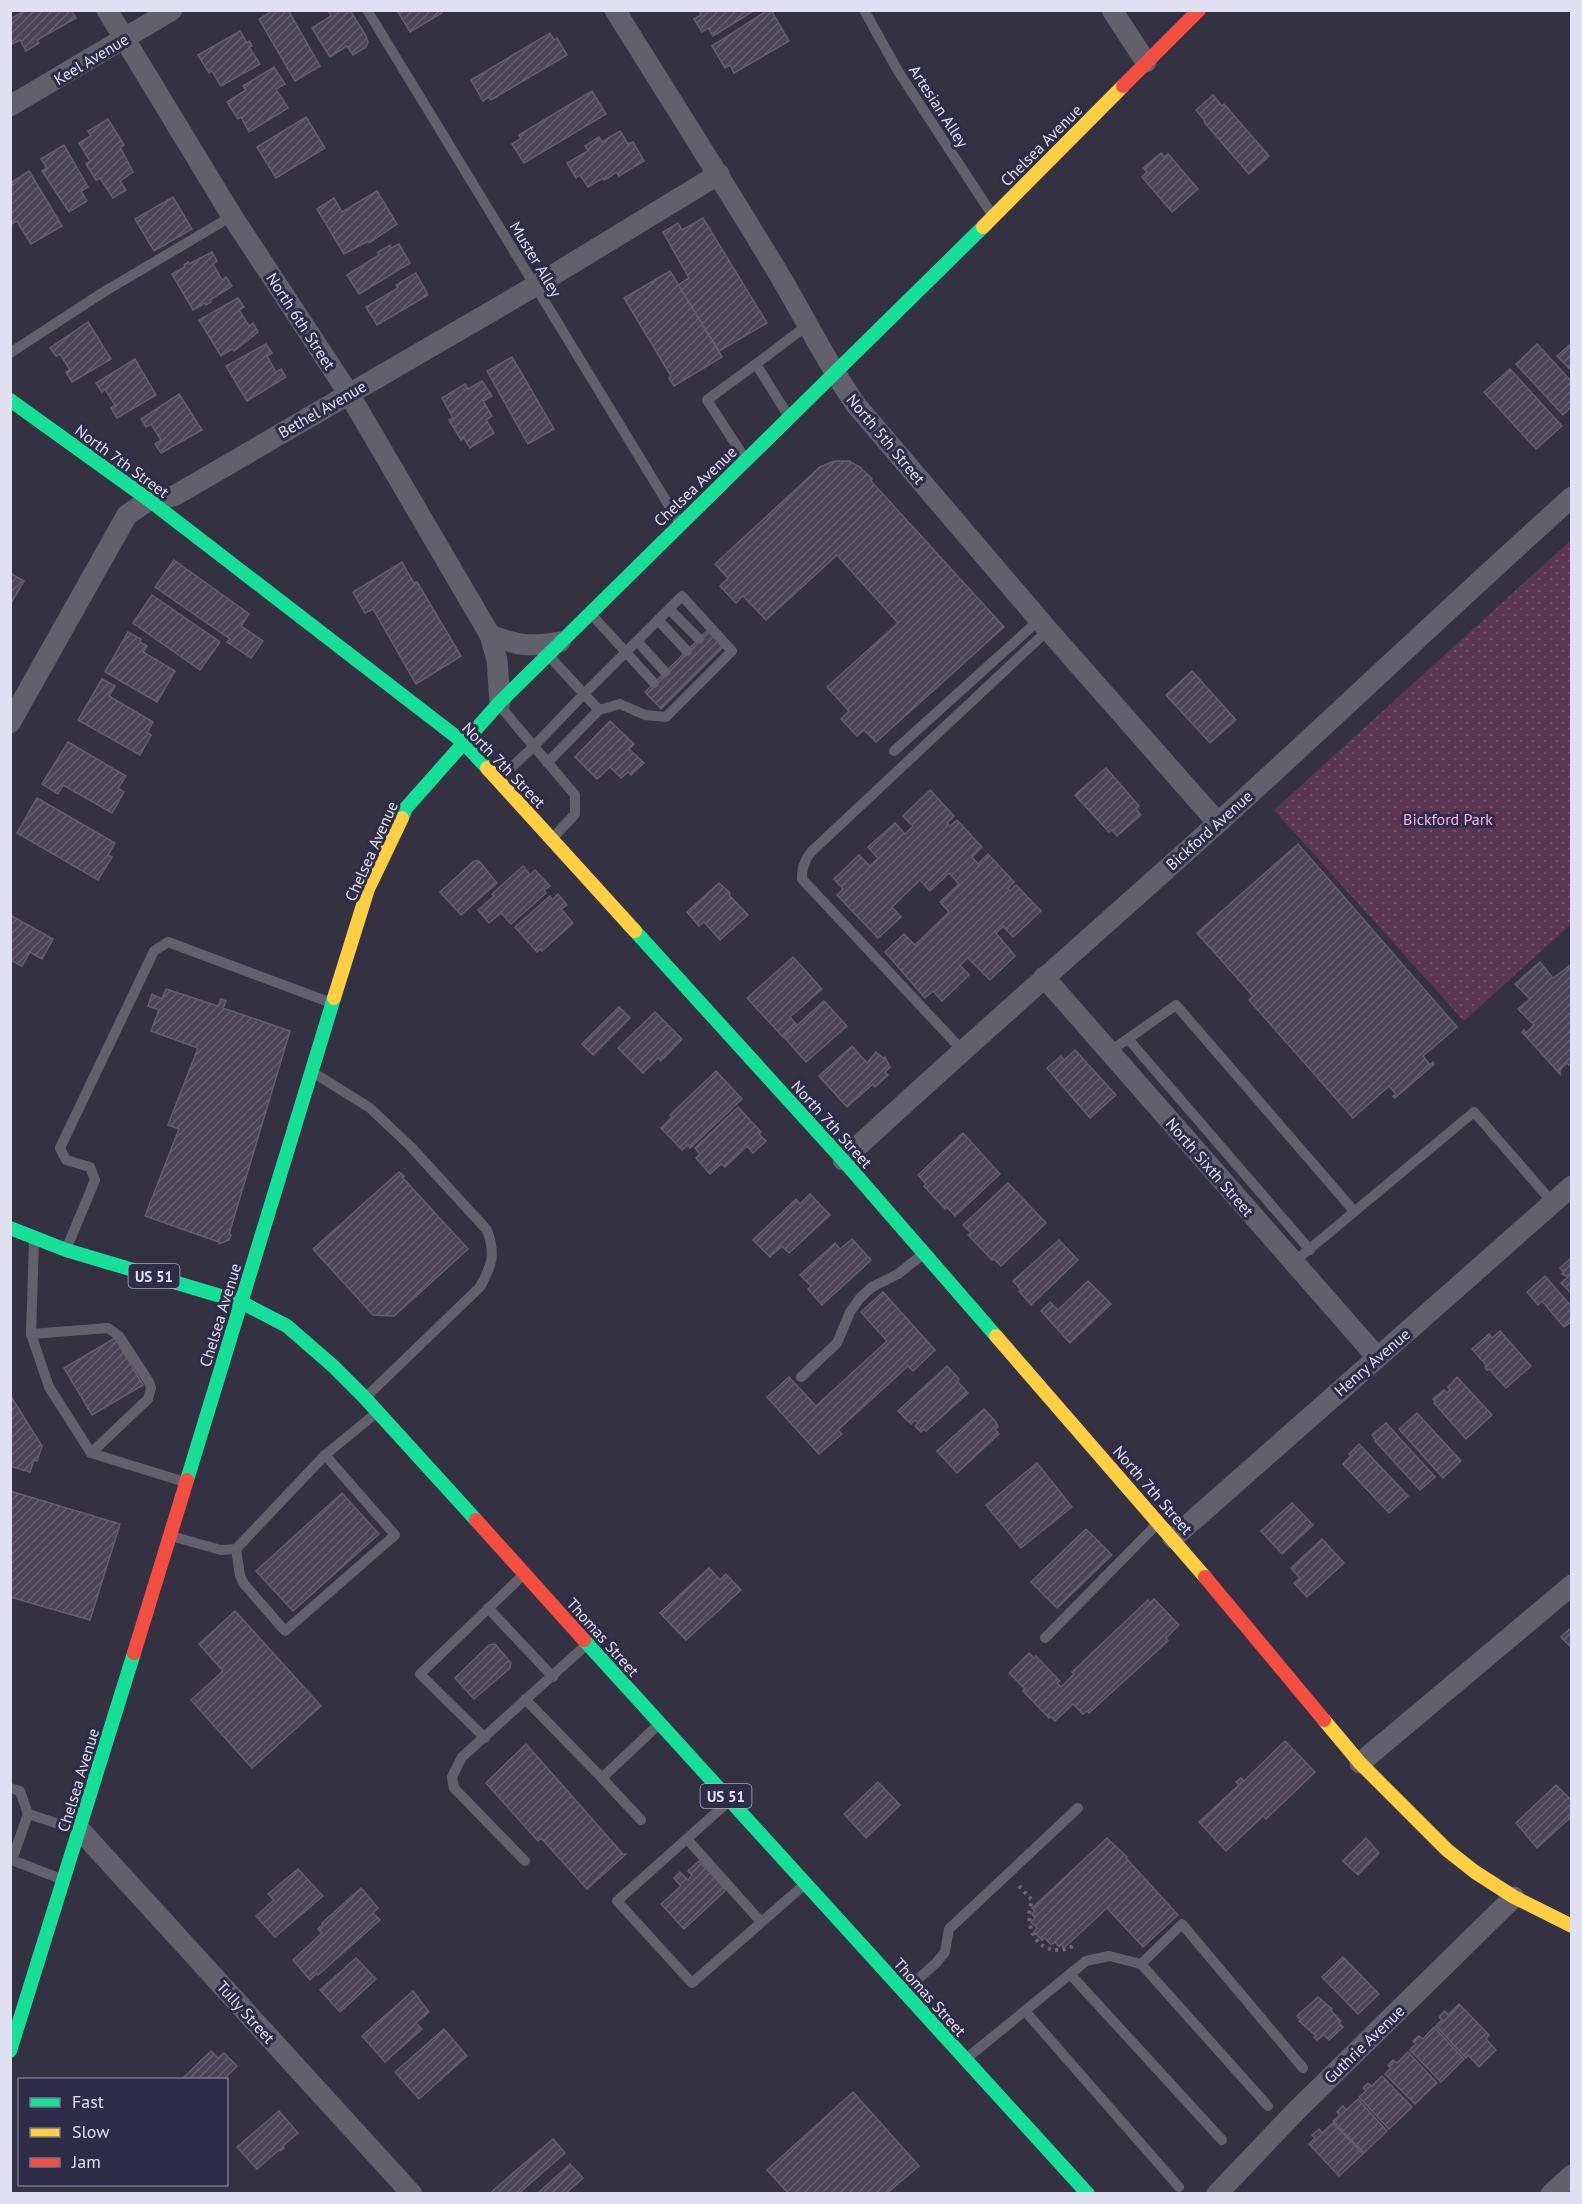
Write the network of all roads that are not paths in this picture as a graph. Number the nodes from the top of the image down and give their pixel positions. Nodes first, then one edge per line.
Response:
1 (107, 10) edge
2 (172, 10) edge
3 (367, 10) edge
4 (615, 10) edge
5 (864, 10) edge
6 (1112, 10) edge
7 (1199, 10) edge
8 (124, 39) junction
9 (1146, 62) junction
10 (10, 106) edge
11 (719, 174) junction
12 (232, 216) junction
13 (993, 216) junction
14 (535, 286) junction
15 (809, 324) junction
16 (10, 353) edge
17 (756, 364) junction
18 (835, 375) junction
19 (349, 394) junction
20 (10, 400) edge
21 (790, 418) junction
22 (746, 460) junction
23 (1572, 497) edge
24 (149, 500) junction
25 (680, 524) junction
26 (669, 609) junction
27 (590, 612) junction
28 (658, 620) junction
29 (1044, 625) junction
30 (490, 635) junction
31 (699, 639) dead end
32 (637, 641) junction
33 (554, 648) junction
34 (627, 651) junction
35 (687, 651) dead end
36 (665, 672) dead end
37 (654, 683) dead end
38 (584, 694) junction
39 (499, 703) junction
40 (599, 710) junction
41 (10, 723) edge
42 (463, 742) junction
43 (533, 747) junction
44 (894, 751) dead end
45 (547, 763) junction
46 (497, 780) junction
47 (1218, 823) junction
48 (552, 839) junction
49 (1044, 977) junction
50 (332, 1004) junction
51 (1129, 1040) junction
52 (962, 1050) junction
53 (1109, 1052) junction
54 (311, 1071) junction
55 (843, 1160) junction
56 (1572, 1186) edge
57 (1552, 1203) junction
58 (1354, 1211) junction
59 (10, 1228) edge
60 (34, 1238) junction
61 (66, 1250) junction
62 (924, 1253) junction
63 (1302, 1256) junction
64 (241, 1302) junction
65 (31, 1334) junction
66 (1377, 1357) junction
67 (801, 1377) dead end
68 (365, 1398) junction
69 (377, 1412) junction
70 (91, 1453) junction
71 (325, 1455) junction
72 (185, 1482) junction
73 (1159, 1522) junction
74 (169, 1536) junction
75 (1173, 1538) junction
76 (236, 1549) junction
77 (524, 1574) junction
78 (1572, 1585) edge
79 (488, 1608) junction
80 (1045, 1638) dead end
81 (587, 1644) junction
82 (553, 1677) junction
83 (525, 1699) junction
84 (659, 1724) junction
85 (484, 1738) junction
86 (1360, 1763) junction
87 (602, 1779) junction
88 (10, 1788) edge
89 (730, 1801) junction
90 (1078, 1808) dead end
91 (28, 1814) junction
92 (641, 1821) dead end
93 (81, 1831) junction
94 (687, 1839) junction
95 (11, 1860) edge
96 (525, 1861) dead end
97 (64, 1881) junction
98 (805, 1884) junction
99 (1514, 1897) junction
100 (762, 1922) junction
101 (1572, 1926) edge
102 (1141, 1964) junction
103 (1070, 1974) junction
104 (903, 1992) junction
105 (1025, 2011) junction
106 (10, 2051) edge
107 (964, 2060) junction
108 (1303, 2068) dead end
109 (1268, 2106) dead end
110 (1222, 2140) dead end
111 (1572, 2175) edge
112 (1179, 2187) dead end
113 (412, 2193) edge
114 (1088, 2193) edge
115 (1217, 2193) edge
116 (1551, 2193) edge

1 - 8 street, North 6th Street
2 - 8 street, Keel Avenue
3 - 14 lane, Muster Alley
4 - 11 street, North 5th Street
5 - 13 lane, Artesian Alley
6 - 9 street
7 - 9 main road, Chelsea Avenue
8 - 10 street, Keel Avenue
8 - 12 street, North 6th Street
9 - 13 main road, Chelsea Avenue
11 - 14 street, Bethel Avenue
11 - 15 street, North 5th Street
12 - 16 lane
12 - 19 street, North 6th Street
13 - 18 main road, Chelsea Avenue
14 - 19 street, Bethel Avenue
14 - 25 lane, Muster Alley
15 - 17 lane
15 - 18 street, North 5th Street
17 - 21 lane
17 - 22 lane
18 - 21 main road, Chelsea Avenue
18 - 29 street, North 5th Street
19 - 24 street, Bethel Avenue
19 - 30 street, North 6th Street
20 - 24 main road, North 7th Street
21 - 22 main road, Chelsea Avenue
22 - 25 main road, Chelsea Avenue
23 - 47 street, Bickford Avenue
24 - 41 street, Bethel Avenue
24 - 42 main road, North 7th Street
25 - 27 main road, Chelsea Avenue
26 - 28 lane
26 - 31 lane
26 - 40 lane
27 - 33 main road, Chelsea Avenue
27 - 34 lane
28 - 32 lane
28 - 35 lane
29 - 44 lane
29 - 47 street, North 5th Street
29 - 52 lane
30 - 33 street
30 - 39 street, North 6th Street
32 - 34 lane
32 - 36 lane
33 - 38 lane
33 - 39 main road, Chelsea Avenue
34 - 37 lane
34 - 38 lane
38 - 40 lane
38 - 43 lane
39 - 42 main road, Chelsea Avenue
39 - 43 lane
40 - 45 lane
42 - 46 main road, North 7th Street
42 - 50 main road, Chelsea Avenue
43 - 45 lane
43 - 46 lane
45 - 48 lane
46 - 48 main road, North 7th Street
47 - 49 street, Bickford Avenue
48 - 55 main road, North 7th Street
49 - 52 street, Bickford Avenue
49 - 53 street, North Sixth Street
50 - 54 main road, Chelsea Avenue
50 - 61 lane
51 - 53 lane
51 - 58 lane
51 - 63 lane
52 - 55 street, Bickford Avenue
53 - 63 street, North Sixth Street
54 - 64 main road, Chelsea Avenue
54 - 68 lane
55 - 62 main road, North 7th Street
56 - 57 street, Henry Avenue
57 - 58 lane
57 - 66 street, Henry Avenue
58 - 63 lane
59 - 60 main road, Thomas Street / US 51
60 - 61 main road, Thomas Street / US 51
60 - 65 lane
61 - 64 main road, Thomas Street / US 51
62 - 67 lane
62 - 73 main road, North 7th Street
63 - 66 street, North Sixth Street
64 - 68 main road, Thomas Street / US 51
64 - 72 main road, Chelsea Avenue
65 - 70 lane
65 - 70 lane
66 - 75 street, Henry Avenue
68 - 69 main road, Thomas Street / US 51
69 - 71 lane
69 - 77 main road, Thomas Street / US 51
70 - 72 lane
71 - 76 lane
71 - 76 lane
72 - 74 main road, Chelsea Avenue
73 - 75 main road, North 7th Street
73 - 80 lane
74 - 76 lane
74 - 93 main road, Chelsea Avenue
75 - 86 main road, North 7th Street
77 - 79 lane
77 - 81 main road, Thomas Street / US 51
78 - 86 street
79 - 82 lane
79 - 85 lane
81 - 82 lane
81 - 84 main road, Thomas Street / US 51
82 - 83 lane
83 - 85 lane
83 - 87 lane
84 - 87 lane
84 - 89 main road, Thomas Street / US 51
85 - 96 lane
86 - 99 main road, North 7th Street
87 - 92 lane
88 - 91 lane
89 - 94 lane
89 - 98 main road, Thomas Street / US 51
90 - 104 lane
91 - 93 lane
91 - 95 lane
93 - 97 main road, Chelsea Avenue
93 - 113 street, Tully Street
94 - 100 lane
94 - 100 lane
95 - 97 lane
97 - 106 main road, Chelsea Avenue
98 - 100 lane
98 - 104 main road, Thomas Street / US 51
99 - 101 main road, North 7th Street
99 - 115 street, Guthrie Avenue
102 - 103 lane
102 - 108 lane
102 - 109 lane
103 - 105 lane
103 - 110 lane
104 - 107 main road, Thomas Street / US 51
105 - 107 lane
105 - 112 lane
107 - 114 main road, Thomas Street / US 51
111 - 116 street

